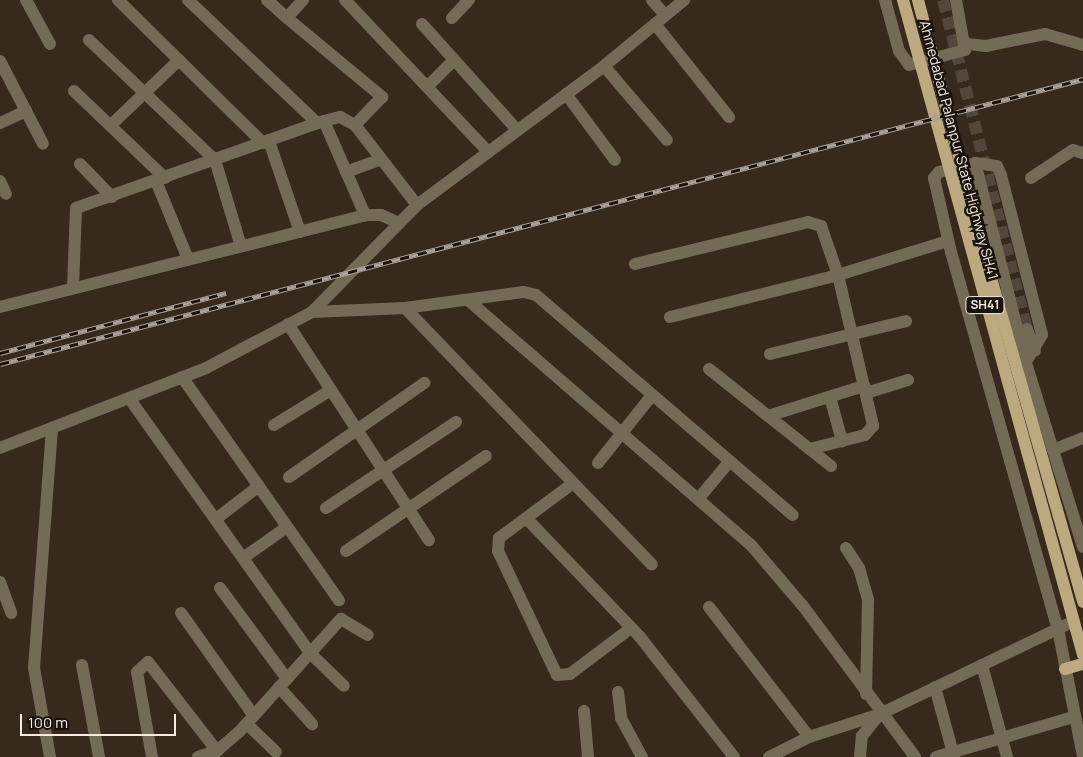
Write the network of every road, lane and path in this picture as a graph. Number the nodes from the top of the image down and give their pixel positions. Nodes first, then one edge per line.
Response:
1 (26, 0) edge
2 (118, 0) edge
3 (188, 0) edge
4 (267, 0) edge
5 (303, 0) edge
6 (345, 0) edge
7 (469, 0) edge
8 (652, 0) edge
9 (684, 0) edge
10 (885, 0) edge
11 (903, 0) edge
12 (918, 0) edge
13 (956, 0) edge
14 (665, 15) junction
15 (287, 18) junction
16 (452, 18) dead end
17 (422, 24) dead end
18 (655, 24) junction
19 (89, 40) dead end
20 (50, 44) dead end
21 (967, 44) junction
22 (1083, 45) edge
23 (0, 60) edge
24 (179, 60) junction
25 (454, 60) junction
26 (604, 66) junction
27 (428, 86) junction
28 (74, 90) dead end
29 (144, 92) junction
30 (566, 94) junction
31 (26, 111) junction
32 (729, 117) dead end
33 (321, 122) junction
34 (0, 123) edge
35 (355, 124) junction
36 (110, 126) junction
37 (517, 130) junction
38 (667, 140) dead end
39 (266, 142) junction
40 (43, 144) dead end
41 (488, 152) junction
42 (1083, 152) edge
43 (381, 159) junction
44 (215, 160) junction
45 (615, 160) dead end
46 (975, 163) junction
47 (80, 164) dead end
48 (346, 172) junction
49 (1031, 178) dead end
50 (160, 180) junction
51 (0, 181) edge
52 (6, 194) dead end
53 (112, 197) junction
54 (417, 205) junction
55 (365, 215) junction
56 (399, 223) junction
57 (300, 232) junction
58 (948, 241) junction
59 (241, 246) junction
60 (188, 259) junction
61 (635, 264) dead end
62 (838, 275) junction
63 (72, 287) junction
64 (468, 300) junction
65 (0, 307) edge
66 (406, 308) junction
67 (312, 312) junction
68 (670, 317) dead end
69 (906, 320) dead end
70 (288, 324) junction
71 (1027, 329) tunnel mouth
72 (852, 333) junction
73 (1034, 351) junction
74 (770, 354) dead end
75 (1026, 362) junction
76 (709, 369) dead end
77 (182, 377) junction
78 (908, 380) dead end
79 (424, 383) dead end
80 (865, 389) junction
81 (331, 390) junction
82 (652, 395) junction
83 (830, 396) junction
84 (130, 398) junction
85 (768, 416) junction
86 (456, 422) dead end
87 (274, 425) dead end
88 (52, 428) junction
89 (358, 430) junction
90 (622, 433) junction
91 (1083, 438) edge
92 (842, 441) junction
93 (0, 448) edge
94 (810, 449) junction
95 (1053, 450) junction
96 (486, 456) dead end
97 (730, 461) junction
98 (598, 463) dead end
99 (831, 466) dead end
100 (383, 469) junction
101 (289, 476) dead end
102 (572, 484) junction
103 (259, 486) junction
104 (699, 498) junction
105 (326, 508) dead end
106 (408, 508) junction
107 (793, 515) dead end
108 (216, 519) junction
109 (527, 519) junction
110 (288, 526) junction
111 (430, 540) dead end
112 (1083, 546) edge
113 (846, 548) dead end
114 (346, 551) dead end
115 (243, 558) junction
116 (652, 565) dead end
117 (0, 582) edge
118 (220, 588) dead end
119 (339, 600) dead end
120 (1083, 602) edge
121 (709, 607) dead end
122 (11, 613) dead end
123 (181, 613) dead end
124 (1072, 615) junction
125 (631, 628) junction
126 (1058, 629) junction
127 (368, 635) dead end
128 (310, 653) junction
129 (1083, 655) edge
130 (1083, 664) edge
131 (82, 665) dead end
132 (982, 665) junction
133 (1065, 669) junction
134 (283, 683) junction
135 (344, 686) dead end
136 (935, 687) junction
137 (618, 692) dead end
138 (866, 694) junction
139 (584, 711) dead end
140 (880, 714) junction
141 (1074, 716) junction
142 (250, 720) junction
143 (312, 724) dead end
144 (809, 737) junction
145 (1001, 738) junction
146 (217, 751) junction
147 (276, 752) dead end
148 (953, 754) edge
149 (1083, 756) edge
150 (50, 757) edge
151 (99, 757) edge
152 (152, 757) edge
153 (198, 757) edge
154 (588, 757) edge
155 (642, 757) edge
156 (734, 757) edge
157 (769, 757) edge
158 (860, 757) edge
159 (915, 757) edge
160 (936, 757) edge
161 (1007, 757) edge

1 - 20 street
2 - 24 street
3 - 33 street
4 - 15 street
5 - 15 street
6 - 27 street
7 - 16 street
8 - 14 street
9 - 14 street
10 - 21 street
11 - 124 main road, Ahmedabad Palanpur State Highway SH41 / SH41
12 - 120 main road, Ahmedabad Palanpur State Highway SH41 / SH41
13 - 21 street
14 - 18 street
15 - 35 street
17 - 25 street
18 - 26 street
18 - 32 street
19 - 29 street
21 - 22 street
23 - 31 street
24 - 29 street
24 - 39 street
25 - 27 street
25 - 37 street
26 - 30 street
26 - 38 street
27 - 41 street
28 - 36 street
29 - 36 street
29 - 44 street
30 - 37 street
30 - 45 street
31 - 34 street
31 - 40 street
33 - 35 street
33 - 39 street
33 - 48 street
35 - 43 street
36 - 50 street
37 - 41 street
39 - 44 street
39 - 57 street
41 - 54 street
42 - 49 street
43 - 48 street
43 - 54 street
44 - 50 street
44 - 59 street
46 - 58 street
46 - 73 street
46 - 75 street
47 - 53 street
48 - 55 street
50 - 53 street
50 - 60 street
51 - 52 street
53 - 63 street
54 - 56 street
55 - 56 street
55 - 57 street
56 - 67 street
57 - 59 street
58 - 62 street
58 - 126 street
59 - 60 street
60 - 63 street
61 - 62 street
62 - 68 street
62 - 72 street
63 - 65 street
64 - 66 street
64 - 82 street
64 - 90 street
66 - 67 street
66 - 102 street
67 - 70 street
69 - 72 street
70 - 77 street
70 - 81 street
71 - 73 street
72 - 74 street
72 - 80 street
73 - 75 street
75 - 95 street
76 - 85 street
77 - 84 street
77 - 103 street
78 - 80 street
79 - 89 street
80 - 83 street
80 - 92 street
81 - 87 street
81 - 89 street
82 - 90 street
82 - 97 street
83 - 85 street
83 - 92 street
84 - 88 street
84 - 108 street
85 - 94 street
86 - 100 street
88 - 93 street
88 - 150 street
89 - 100 street
89 - 101 street
90 - 98 street
90 - 104 street
91 - 95 street
92 - 94 street
94 - 99 street
95 - 112 street
96 - 106 street
97 - 104 street
97 - 107 street
100 - 105 street
100 - 106 street
102 - 109 street
102 - 116 street
103 - 108 street
103 - 110 street
104 - 138 street
106 - 111 street
106 - 114 street
108 - 115 street
109 - 125 street
109 - 125 street
110 - 115 street
110 - 119 street
113 - 138 street
115 - 128 street
117 - 122 street
118 - 134 street
121 - 144 street
123 - 142 street
124 - 126 street
124 - 129 main road, Ahmedabad Palanpur State Highway SH41 / SH41
125 - 156 street
126 - 132 street
126 - 133 street
127 - 128 street
128 - 134 street
128 - 135 street
130 - 133 main road
131 - 151 street
132 - 136 street
132 - 145 street
133 - 141 street
134 - 142 street
134 - 143 street
136 - 140 street
136 - 148 street
137 - 155 street
138 - 140 street
139 - 154 street
140 - 144 street
140 - 158 street
140 - 159 street
141 - 145 street
141 - 149 street
142 - 146 street
142 - 147 street
144 - 157 street
145 - 148 street
145 - 161 street
146 - 152 street
146 - 153 street
148 - 160 street

